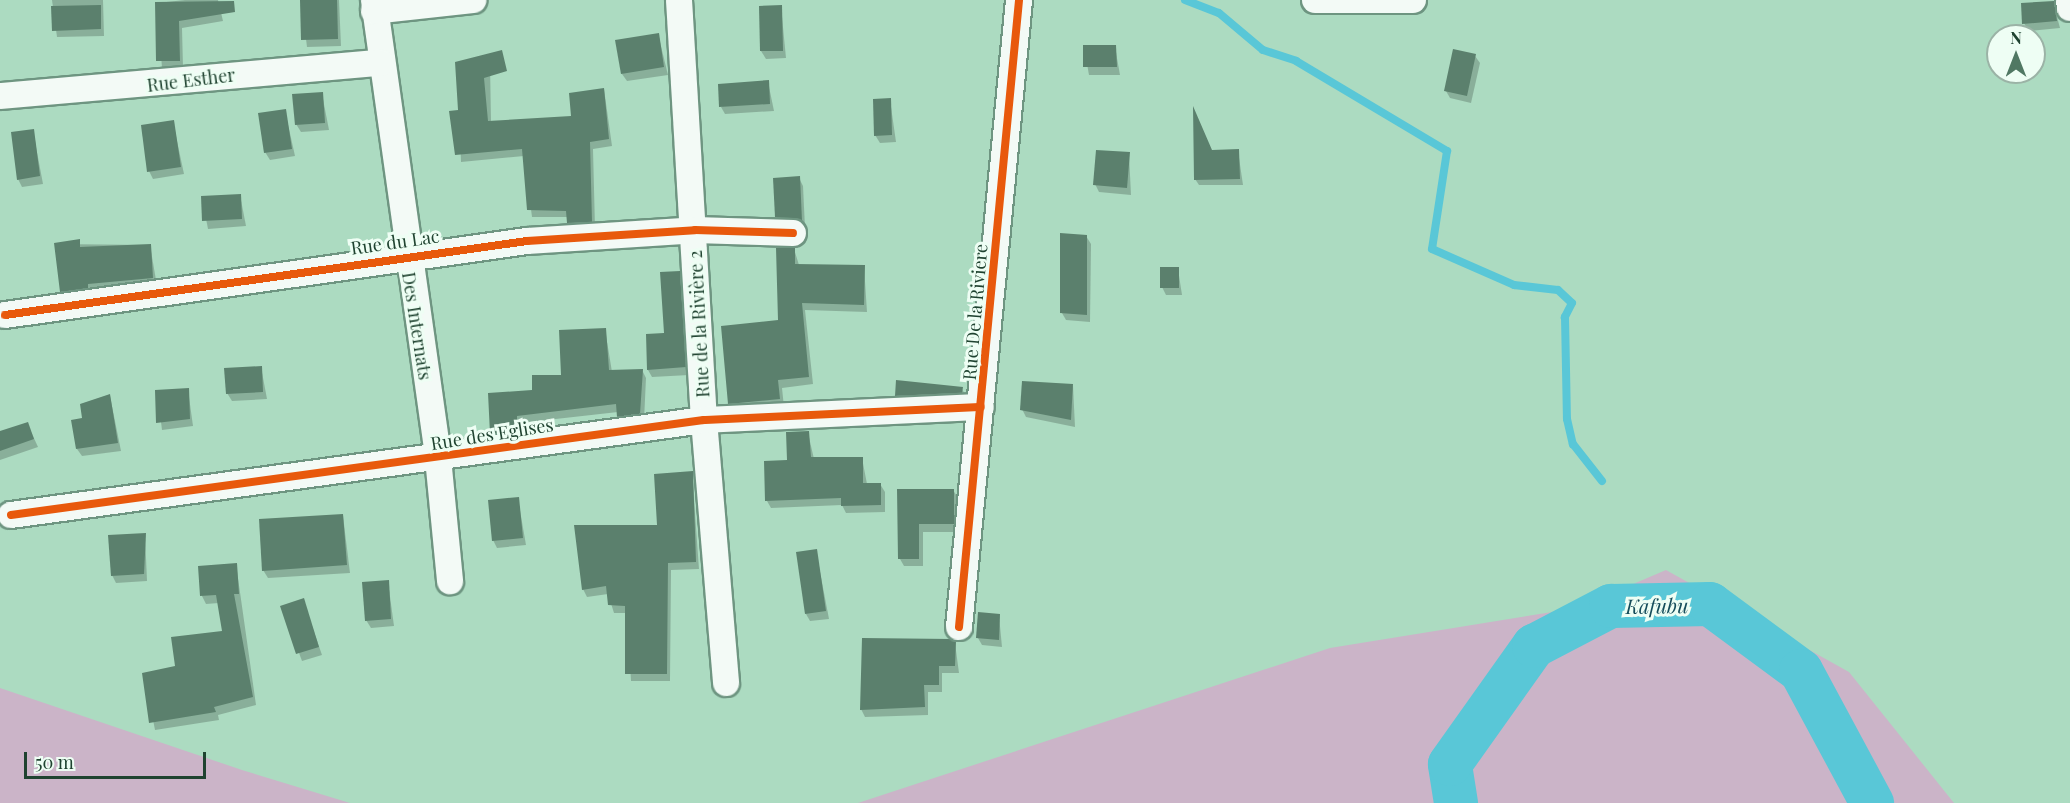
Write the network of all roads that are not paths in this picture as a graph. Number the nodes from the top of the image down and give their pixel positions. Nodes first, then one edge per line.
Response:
1 (473, 0) edge
2 (679, 0) edge
3 (1019, 0) edge
4 (1315, 0) edge
5 (1413, 0) edge
6 (2069, 0) edge
7 (374, 6) edge
8 (2070, 9) edge
9 (381, 63) junction
10 (0, 96) edge
11 (695, 230) junction
12 (793, 233) dead end
13 (406, 255) junction
14 (5, 315) dead end
15 (981, 407) junction
16 (704, 420) junction
17 (438, 458) junction
18 (11, 515) dead end
19 (450, 581) dead end
20 (959, 627) dead end
21 (726, 683) dead end

1 - 7 street
2 - 11 street, Rue de la Rivière 2
3 - 15 street, Rue De la Riviere
4 - 5 street
6 - 8 street
7 - 9 street, Des Internats
9 - 10 street, Rue Esther
9 - 13 street, Des Internats
11 - 12 street, Rue du Lac
11 - 13 street, Rue du Lac
11 - 16 street, Rue de la Rivière 2
13 - 14 street, Rue du Lac
13 - 17 street, Des Internats
15 - 16 street, Rue des Eglises
15 - 20 street, Rue De la Riviere
16 - 17 street, Rue des Eglises
16 - 21 street, Rue de la Rivière 2
17 - 18 street, Rue des Eglises
17 - 19 street, Des Internats

